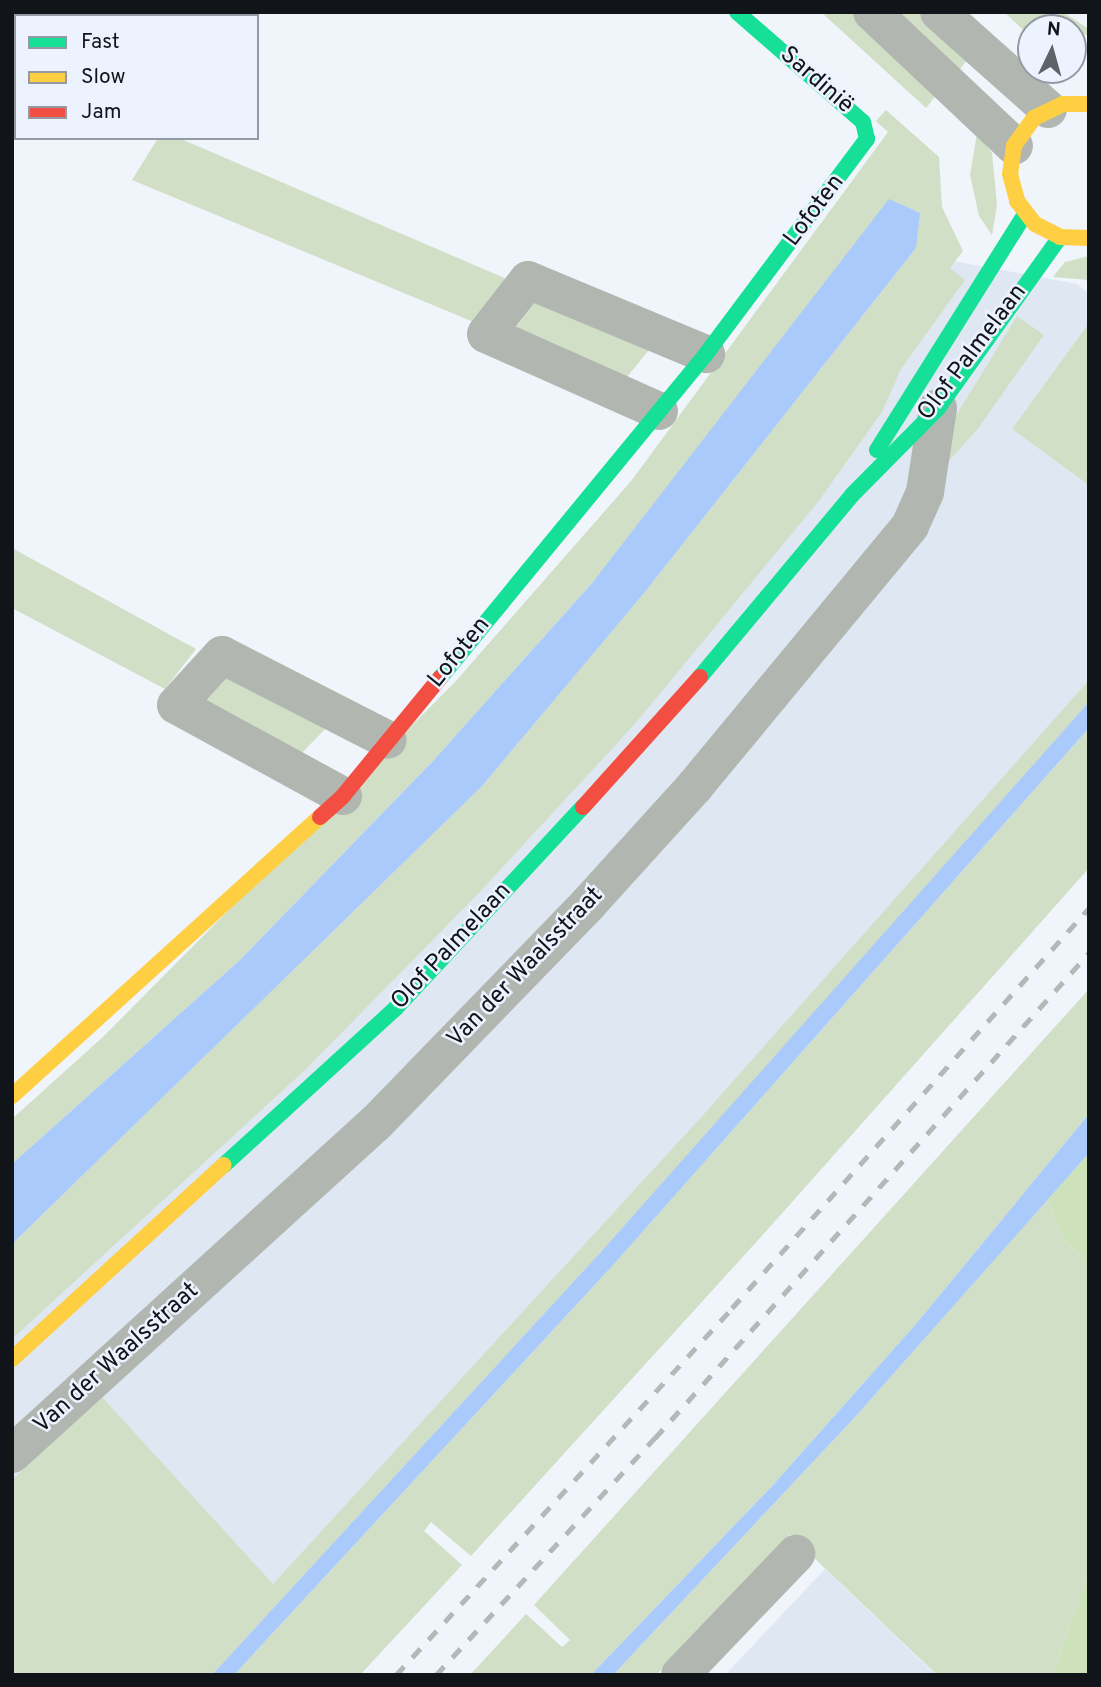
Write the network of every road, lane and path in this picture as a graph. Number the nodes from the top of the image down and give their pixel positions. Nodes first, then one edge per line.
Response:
1 (737, 12) edge
2 (872, 12) edge
3 (939, 12) edge
4 (1089, 104) edge
5 (1048, 109) junction
6 (1014, 146) junction
7 (855, 160) joint
8 (1025, 214) junction
9 (1060, 237) junction
10 (1089, 238) edge
11 (706, 354) junction
12 (938, 408) junction
13 (659, 411) junction
14 (852, 495) junction
15 (388, 740) junction
16 (343, 796) junction
17 (12, 1096) edge
18 (12, 1359) edge
19 (12, 1454) edge
20 (796, 1554) dead end
21 (680, 1675) edge

1 - 7 street, Sardinië
2 - 6 street
3 - 5 street
4 - 5 street
5 - 6 street
6 - 8 street
7 - 11 street, Lofoten
8 - 9 street
8 - 14 street, Olof Palmelaan
9 - 10 street
9 - 12 street, Olof Palmelaan
11 - 13 street, Lofoten
11 - 13 street
12 - 14 street, Olof Palmelaan
12 - 19 street, Van der Waalsstraat
13 - 15 street, Lofoten
14 - 18 street, Olof Palmelaan
15 - 16 street, Lofoten
15 - 16 street
16 - 17 street, Lofoten
20 - 21 street

